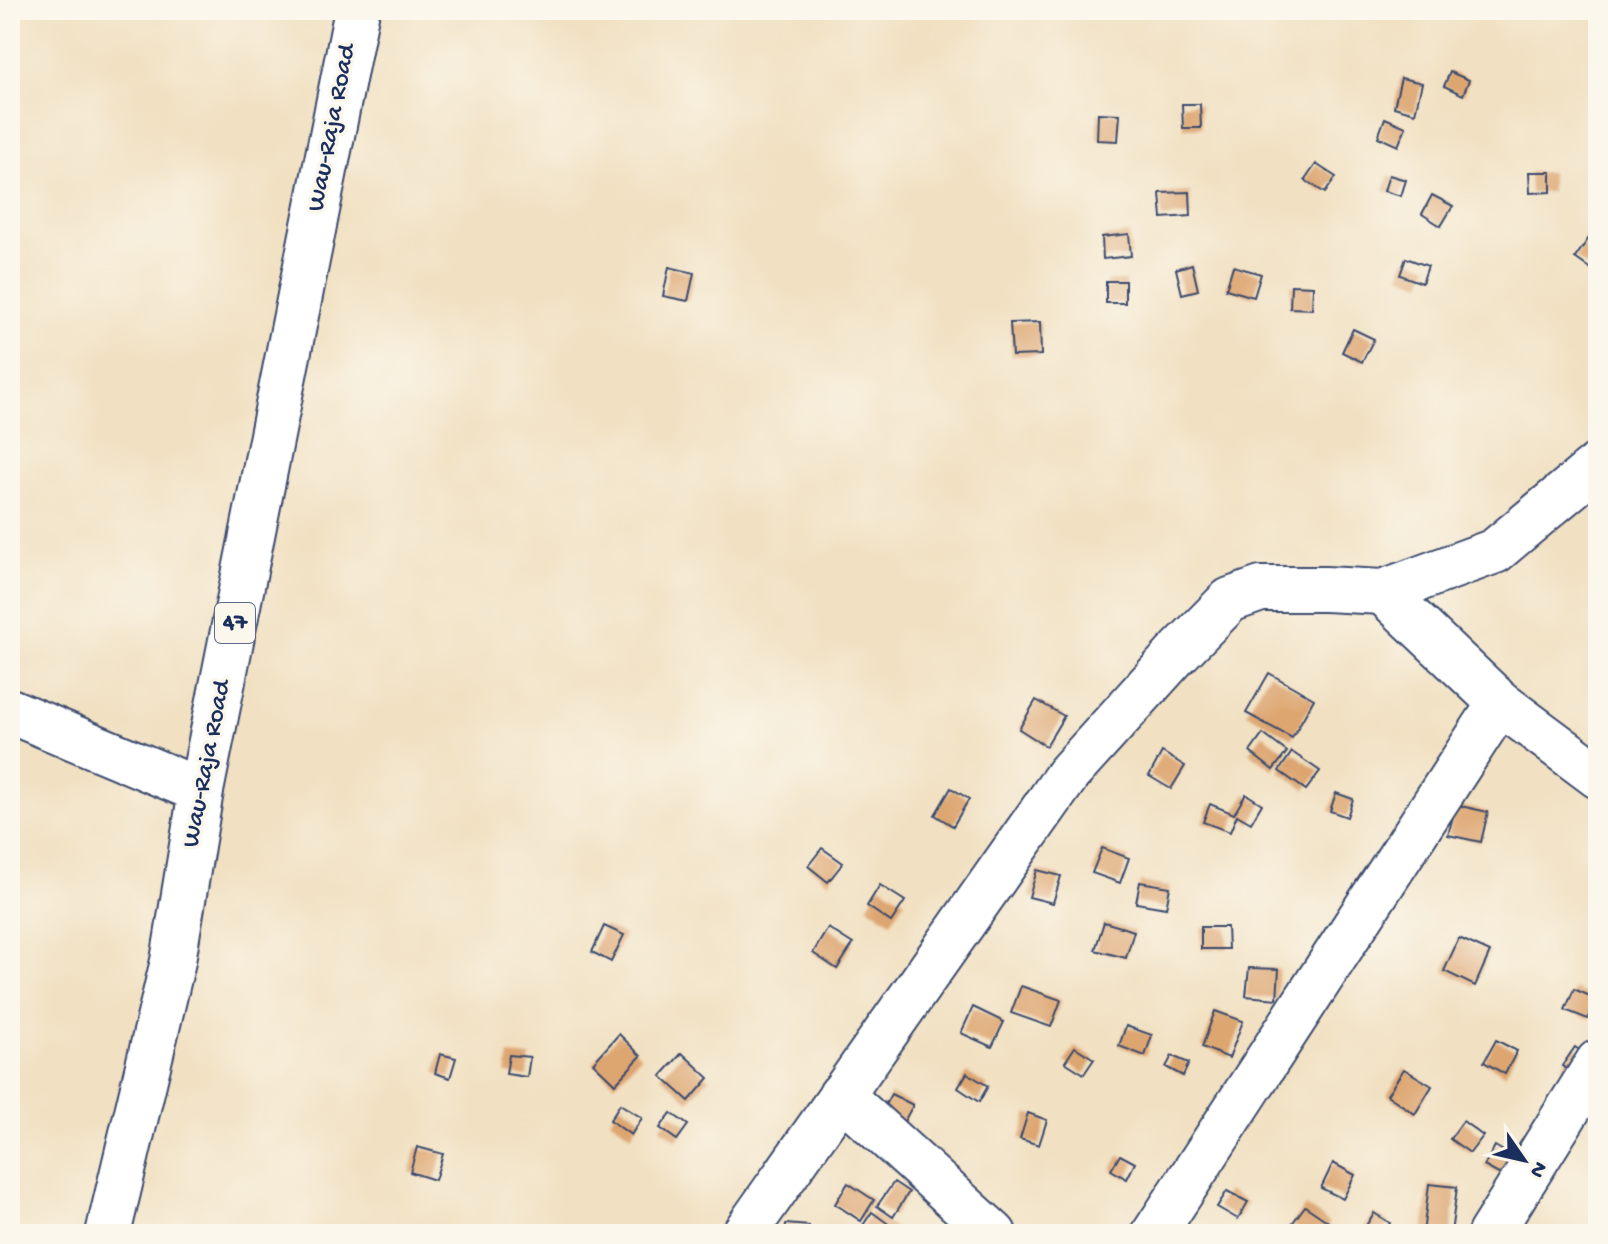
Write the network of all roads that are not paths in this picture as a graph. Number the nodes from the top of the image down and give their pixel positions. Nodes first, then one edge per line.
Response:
1 (357, 10) edge
2 (1598, 465) edge
3 (1383, 592) junction
4 (1500, 703) junction
5 (10, 711) edge
6 (1598, 776) edge
7 (201, 791) junction
8 (1598, 1062) edge
9 (841, 1095) junction
10 (108, 1234) edge
11 (744, 1234) edge
12 (994, 1234) edge
13 (1154, 1234) edge
14 (1490, 1234) edge

1 - 7 street, Wau-Raja Road / 47
2 - 3 street
3 - 4 street
3 - 9 street
4 - 6 street
4 - 13 street
5 - 7 street
7 - 10 street, Wau-Raja Road / 47
8 - 14 street
9 - 11 street
9 - 12 street

